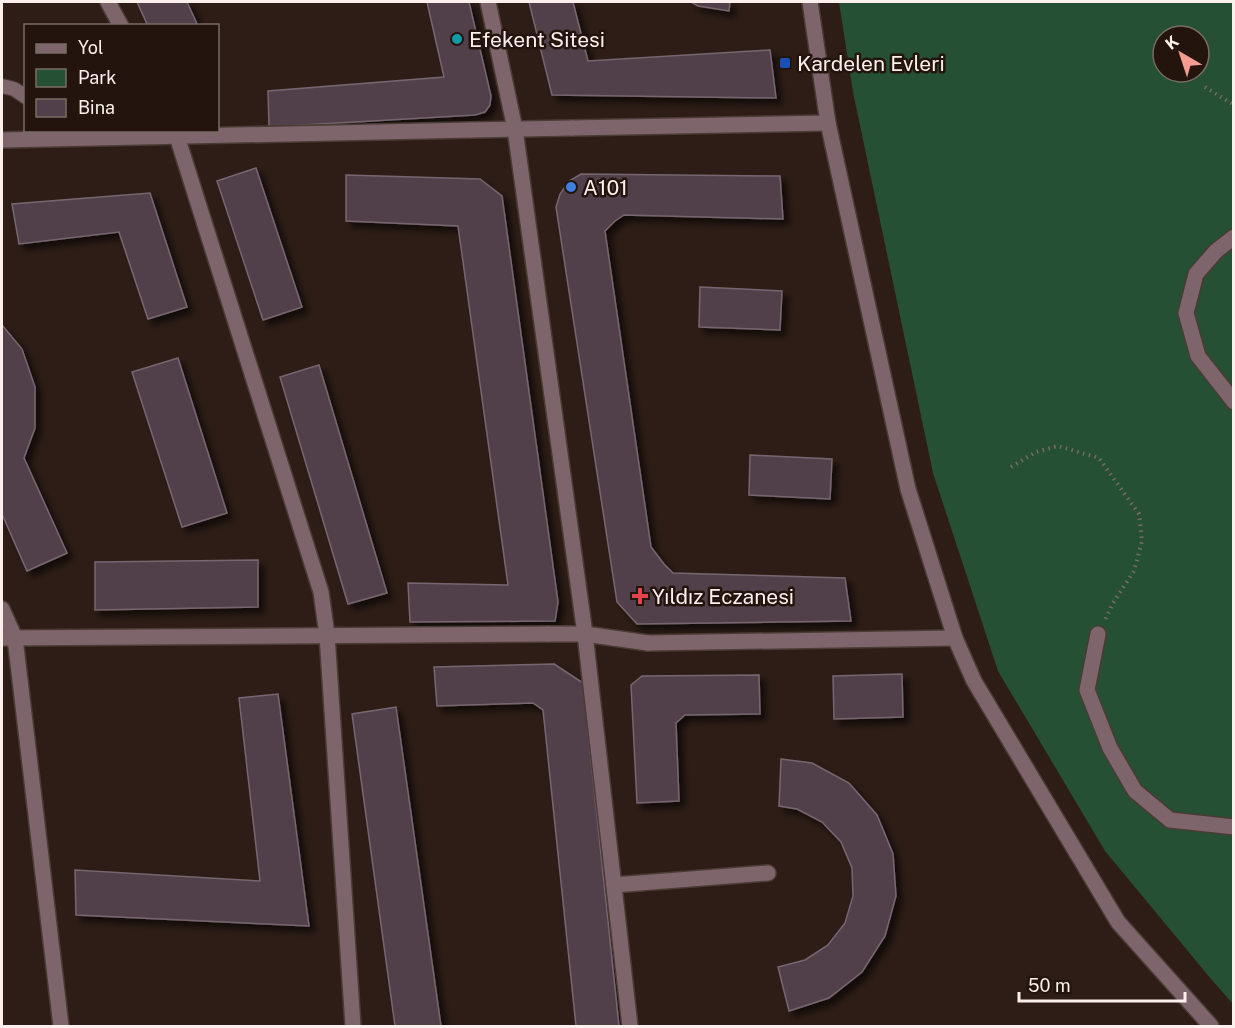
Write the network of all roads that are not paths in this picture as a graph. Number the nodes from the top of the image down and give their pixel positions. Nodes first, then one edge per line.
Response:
1 (108, 2) edge
2 (488, 2) edge
3 (810, 2) edge
4 (120, 24) edge
5 (2, 86) edge
6 (24, 96) edge
7 (828, 123) junction
8 (515, 129) junction
9 (176, 133) edge
10 (40, 135) edge
11 (2, 140) edge
12 (1233, 237) edge
13 (1233, 402) edge
14 (2, 609) edge
15 (585, 634) junction
16 (1098, 634) road end
17 (327, 635) junction
18 (8, 638) edge
19 (955, 638) junction
20 (1233, 827) edge
21 (768, 873) dead end
22 (614, 885) junction
23 (62, 1026) edge
24 (353, 1026) edge
25 (630, 1026) edge
26 (1211, 1026) edge

1 - 4 street
2 - 8 street
3 - 7 street
5 - 6 lane
7 - 8 street
7 - 19 street
8 - 9 street
8 - 15 street
9 - 10 street
9 - 17 street
10 - 11 street
12 - 13 street
14 - 18 street
15 - 17 street
15 - 19 street
15 - 22 street
16 - 20 street
17 - 18 street
17 - 24 street
18 - 23 street
19 - 26 street
21 - 22 street
22 - 25 street

